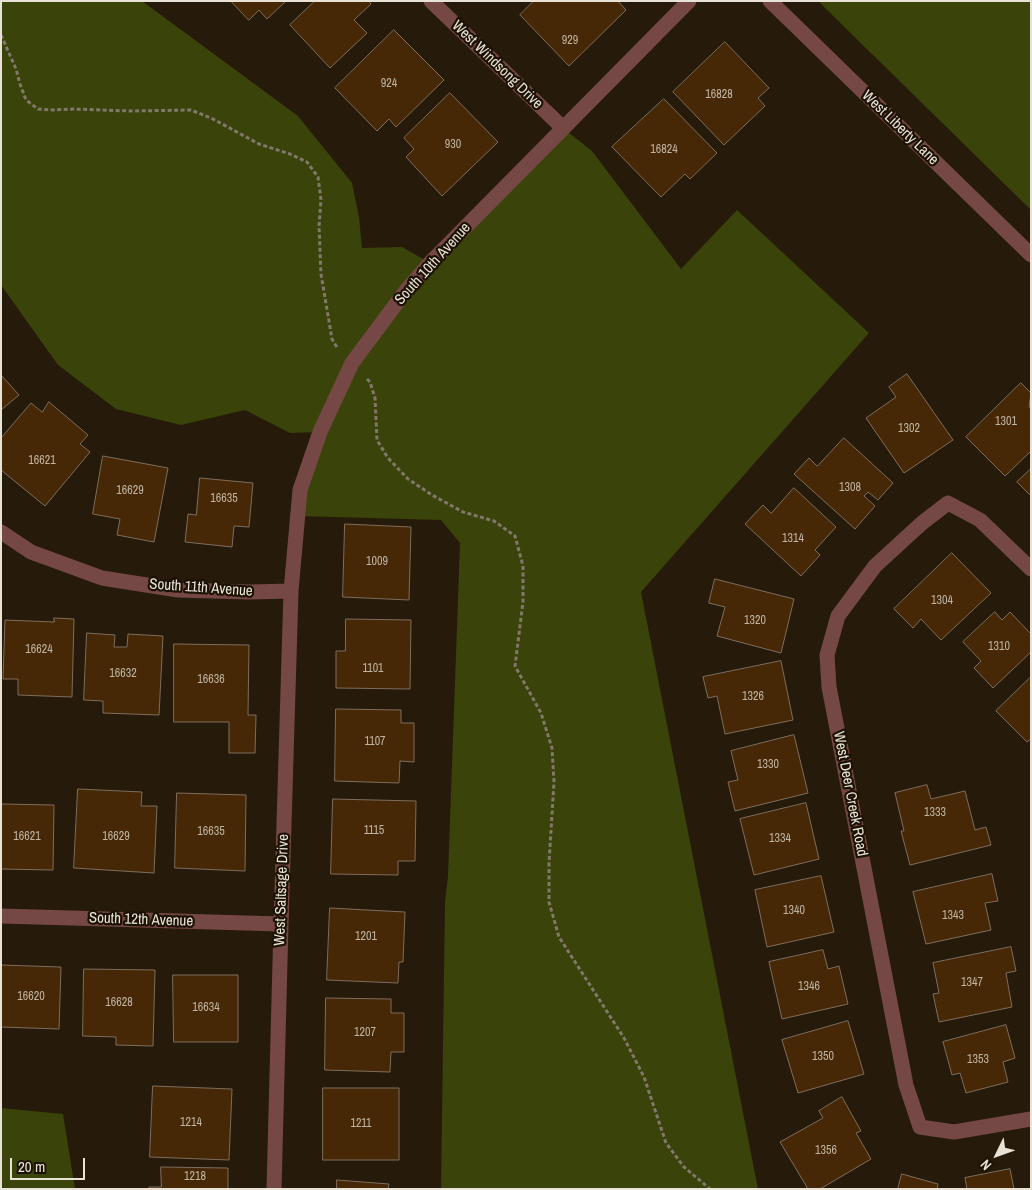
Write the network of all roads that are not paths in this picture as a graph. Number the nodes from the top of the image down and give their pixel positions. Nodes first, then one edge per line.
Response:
1 (431, 1) edge
2 (689, 1) edge
3 (770, 1) edge
4 (563, 128) junction
5 (1031, 254) edge
6 (1, 532) edge
7 (1031, 569) edge
8 (291, 591) junction
9 (1, 916) edge
10 (280, 924) junction
11 (1031, 1119) edge
12 (274, 1189) edge

1 - 4 street, West Windsong Drive
2 - 4 street, South 10th Avenue
3 - 5 street, West Liberty Lane
4 - 8 street, South 10th Avenue
6 - 8 street, South 11th Avenue
7 - 11 street, West Deer Creek Road
8 - 10 street, West Saltsage Drive
9 - 10 street, South 12th Avenue
10 - 12 street, West Saltsage Drive

